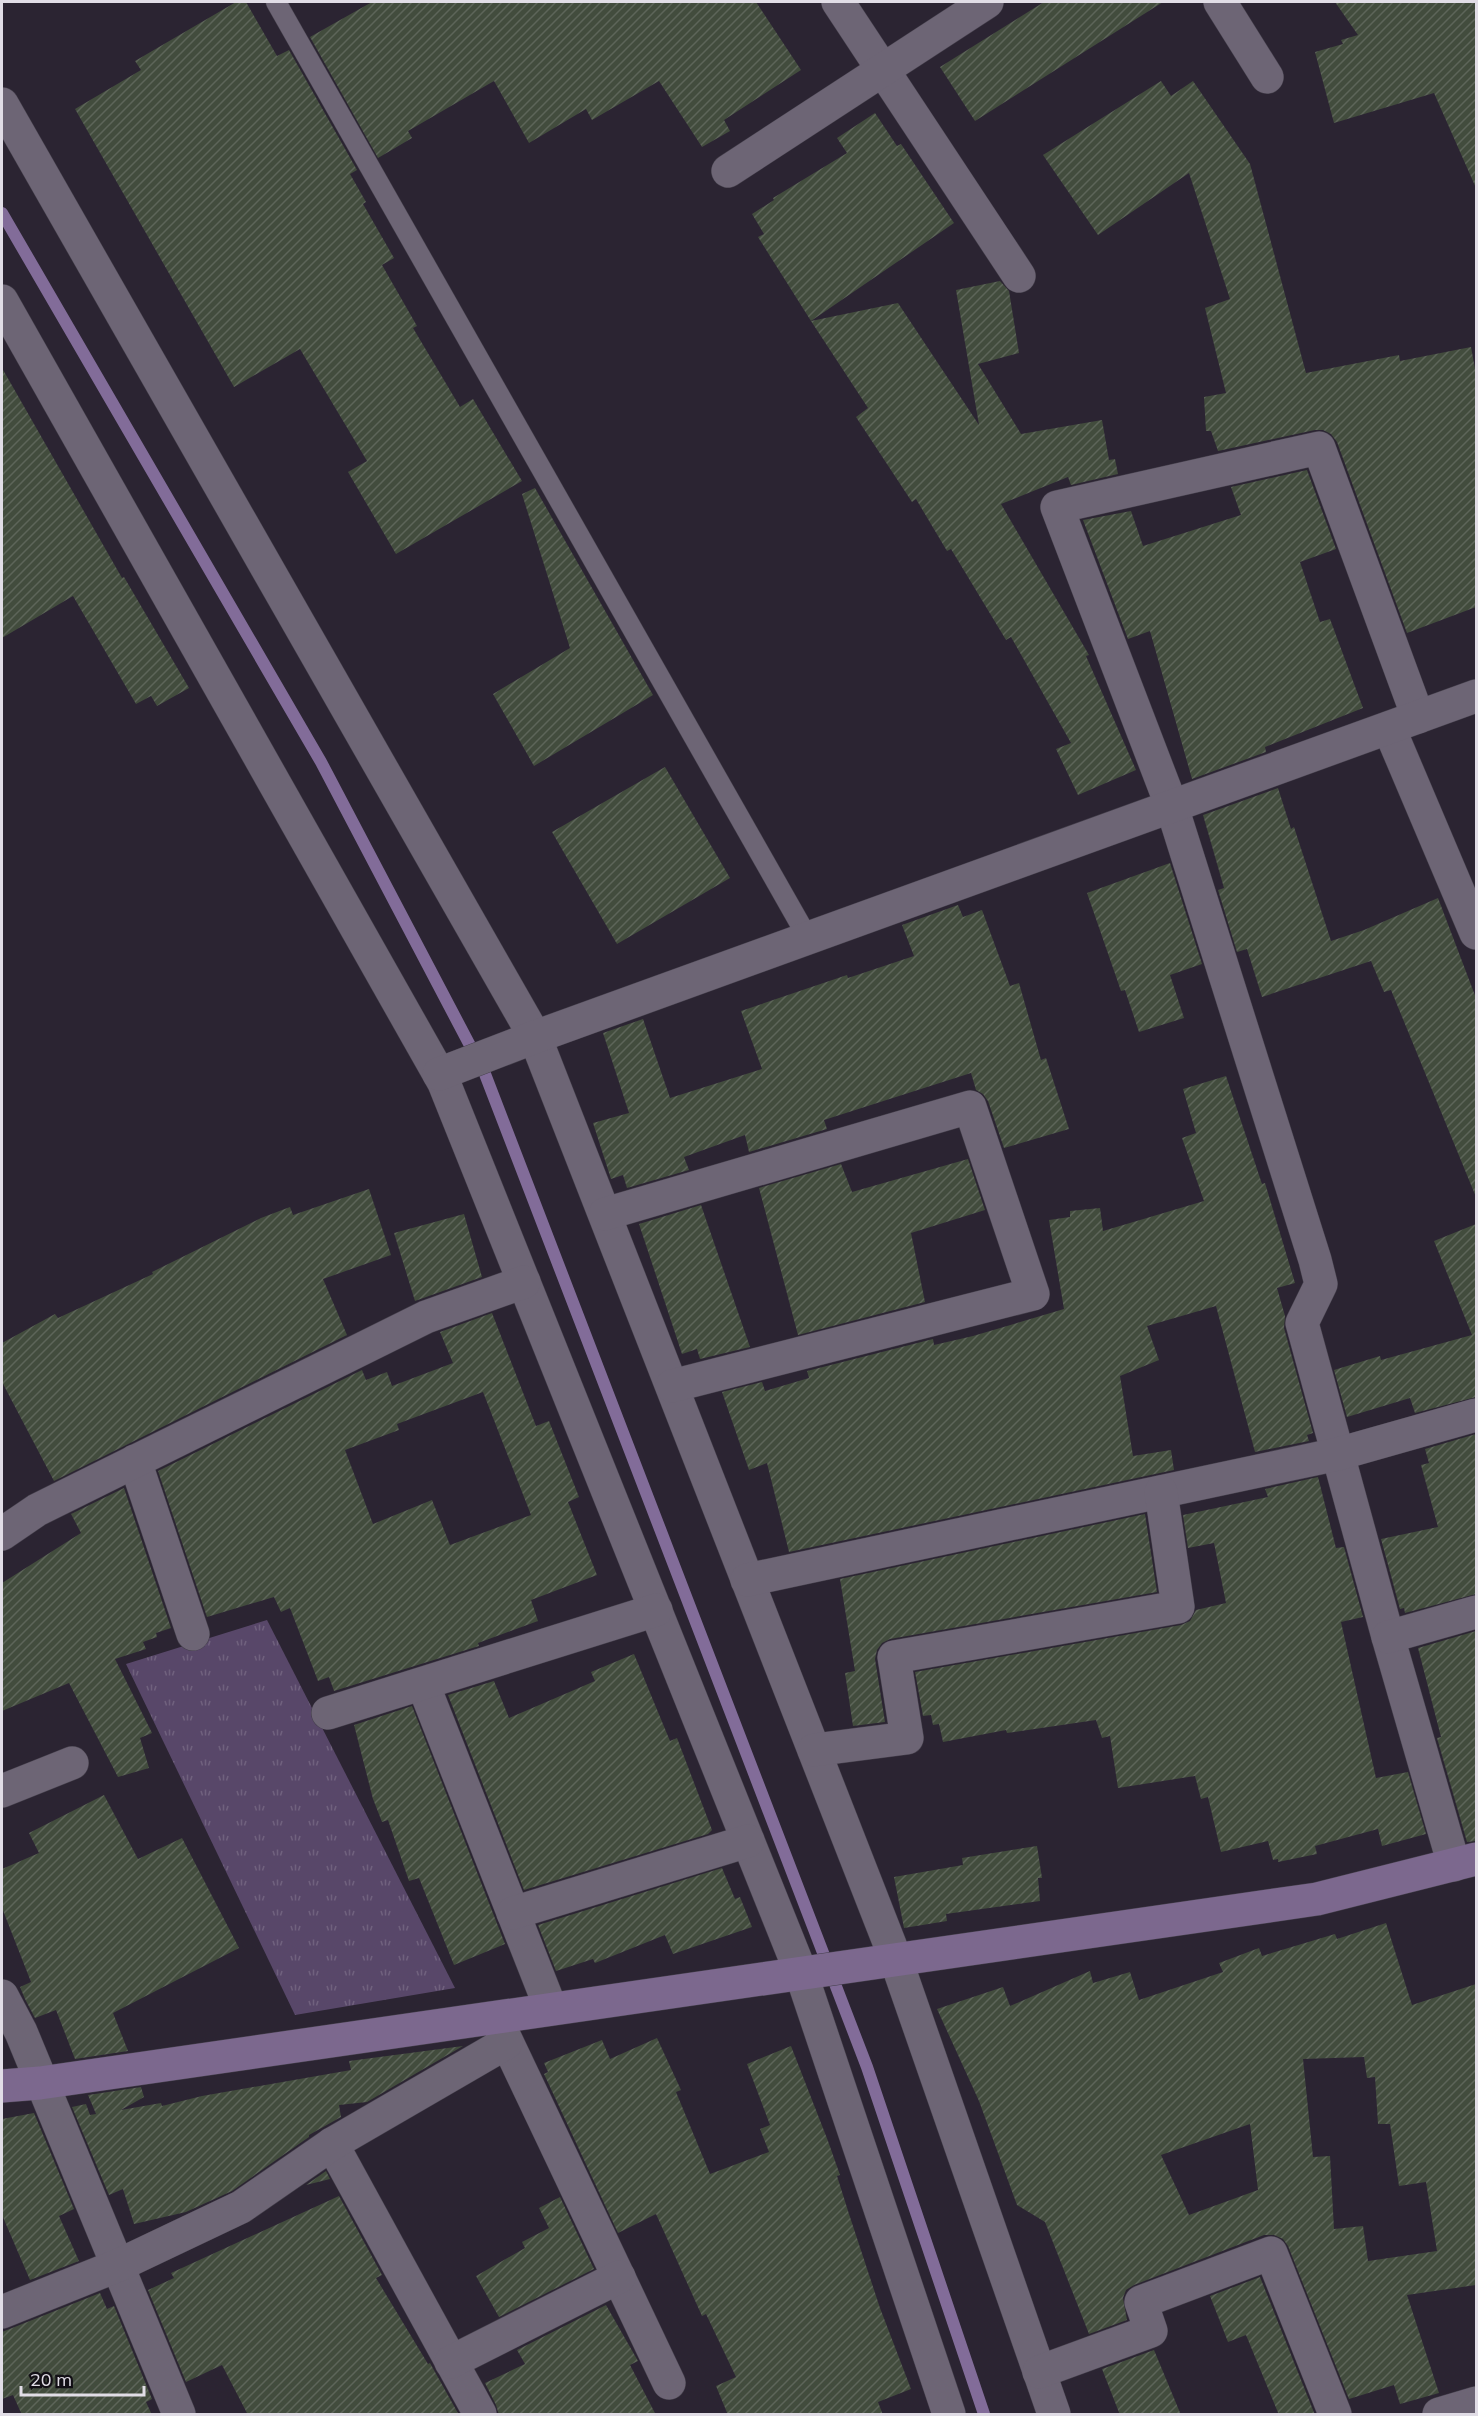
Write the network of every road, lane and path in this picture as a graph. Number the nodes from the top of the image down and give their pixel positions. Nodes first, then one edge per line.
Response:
1 (276, 2) edge
2 (838, 2) edge
3 (987, 2) edge
4 (1220, 2) edge
5 (882, 70) junction
6 (1267, 76) dead end
7 (2, 104) edge
8 (728, 171) dead end
9 (1019, 276) dead end
10 (2, 301) edge
11 (1476, 696) edge
12 (1403, 723) junction
13 (1172, 807) junction
14 (1476, 933) edge
15 (808, 938) junction
16 (535, 1037) junction
17 (439, 1074) junction
18 (605, 1214) junction
19 (524, 1282) junction
20 (672, 1386) junction
21 (1476, 1415) edge
22 (1338, 1454) junction
23 (135, 1461) junction
24 (1161, 1492) junction
25 (2, 1534) edge
26 (747, 1580) junction
27 (656, 1610) junction
28 (1476, 1612) edge
29 (193, 1634) dead end
30 (1388, 1637) junction
31 (423, 1684) junction
32 (328, 1713) dead end
33 (814, 1750) junction
34 (72, 1763) dead end
35 (2, 1791) edge
36 (748, 1841) junction
37 (1465, 1862) edge
38 (513, 1913) junction
39 (896, 1960) junction
40 (801, 1973) junction
41 (2, 1996) edge
42 (551, 2009) junction
43 (501, 2030) junction
44 (40, 2083) junction
45 (2, 2086) edge
46 (332, 2144) junction
47 (119, 2265) junction
48 (619, 2277) junction
49 (2, 2312) edge
50 (451, 2362) junction
51 (1039, 2372) junction
52 (669, 2383) dead end
53 (1476, 2403) edge
54 (179, 2415) edge
55 (480, 2415) edge
56 (949, 2415) edge
57 (1054, 2415) edge
58 (1335, 2415) edge
59 (1439, 2415) edge

1 - 15 lane
2 - 5 street
3 - 5 street
4 - 6 street
5 - 8 street
5 - 9 street
7 - 16 street
10 - 17 street
11 - 12 street
12 - 13 street
12 - 13 street
12 - 14 street
13 - 15 street
13 - 22 street
15 - 16 street
16 - 17 street
16 - 18 street
17 - 19 street
18 - 20 street
18 - 20 street
19 - 23 street
19 - 27 street
20 - 26 street
21 - 22 street
22 - 24 street
22 - 30 street
23 - 25 street
23 - 29 street
24 - 26 street
24 - 33 street
26 - 33 street
27 - 31 street
27 - 36 street
28 - 30 street
30 - 37 street
31 - 32 street
31 - 38 street
33 - 39 street
34 - 35 street
36 - 38 street
36 - 40 street
37 - 39 street
38 - 42 street
39 - 40 street
39 - 51 street
40 - 42 street
40 - 56 street
41 - 44 street
42 - 43 street
43 - 44 street
43 - 46 street
43 - 48 street
44 - 45 street
44 - 47 street
46 - 47 street
46 - 50 street
47 - 49 street
47 - 54 street
48 - 50 street
48 - 52 street
50 - 55 street
51 - 57 street
51 - 58 street
53 - 59 street

